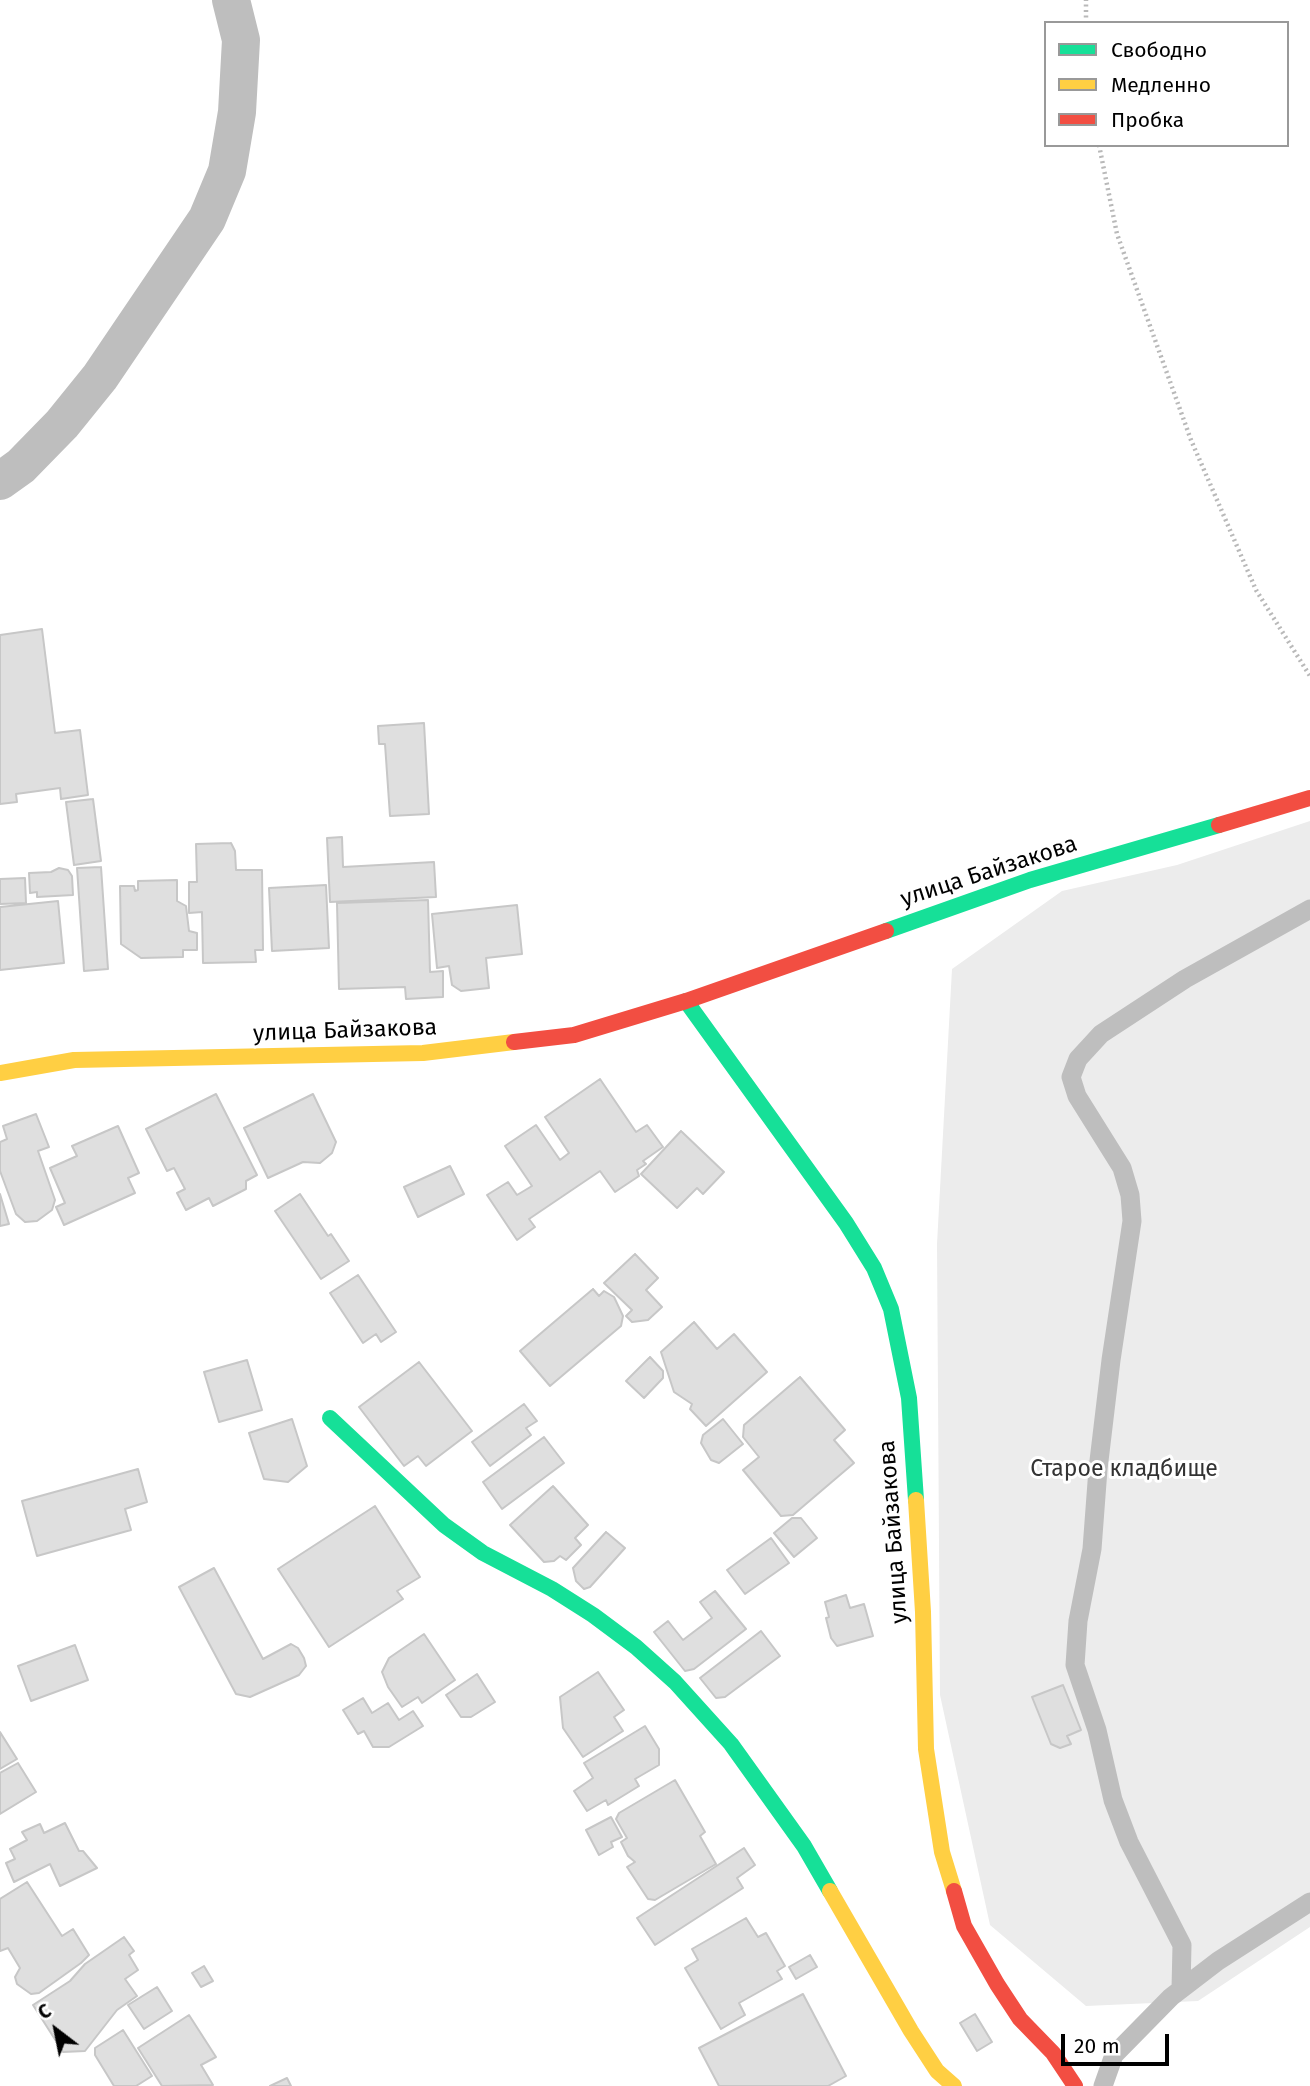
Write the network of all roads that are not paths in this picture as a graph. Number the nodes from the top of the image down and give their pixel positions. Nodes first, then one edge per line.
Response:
1 (231, 0) edge
2 (0, 481) edge
3 (1310, 798) edge
4 (1310, 909) edge
5 (686, 1001) junction
6 (0, 1073) edge
7 (330, 1418) dead end
8 (1310, 1902) edge
9 (1181, 1989) junction
10 (954, 2086) edge
11 (1075, 2086) edge
12 (1103, 2086) edge

1 - 2 street
3 - 5 street, улица Байзакова
4 - 9 lane
5 - 6 street, улица Байзакова
5 - 11 street, улица Байзакова
7 - 10 street
8 - 9 lane
9 - 12 lane

